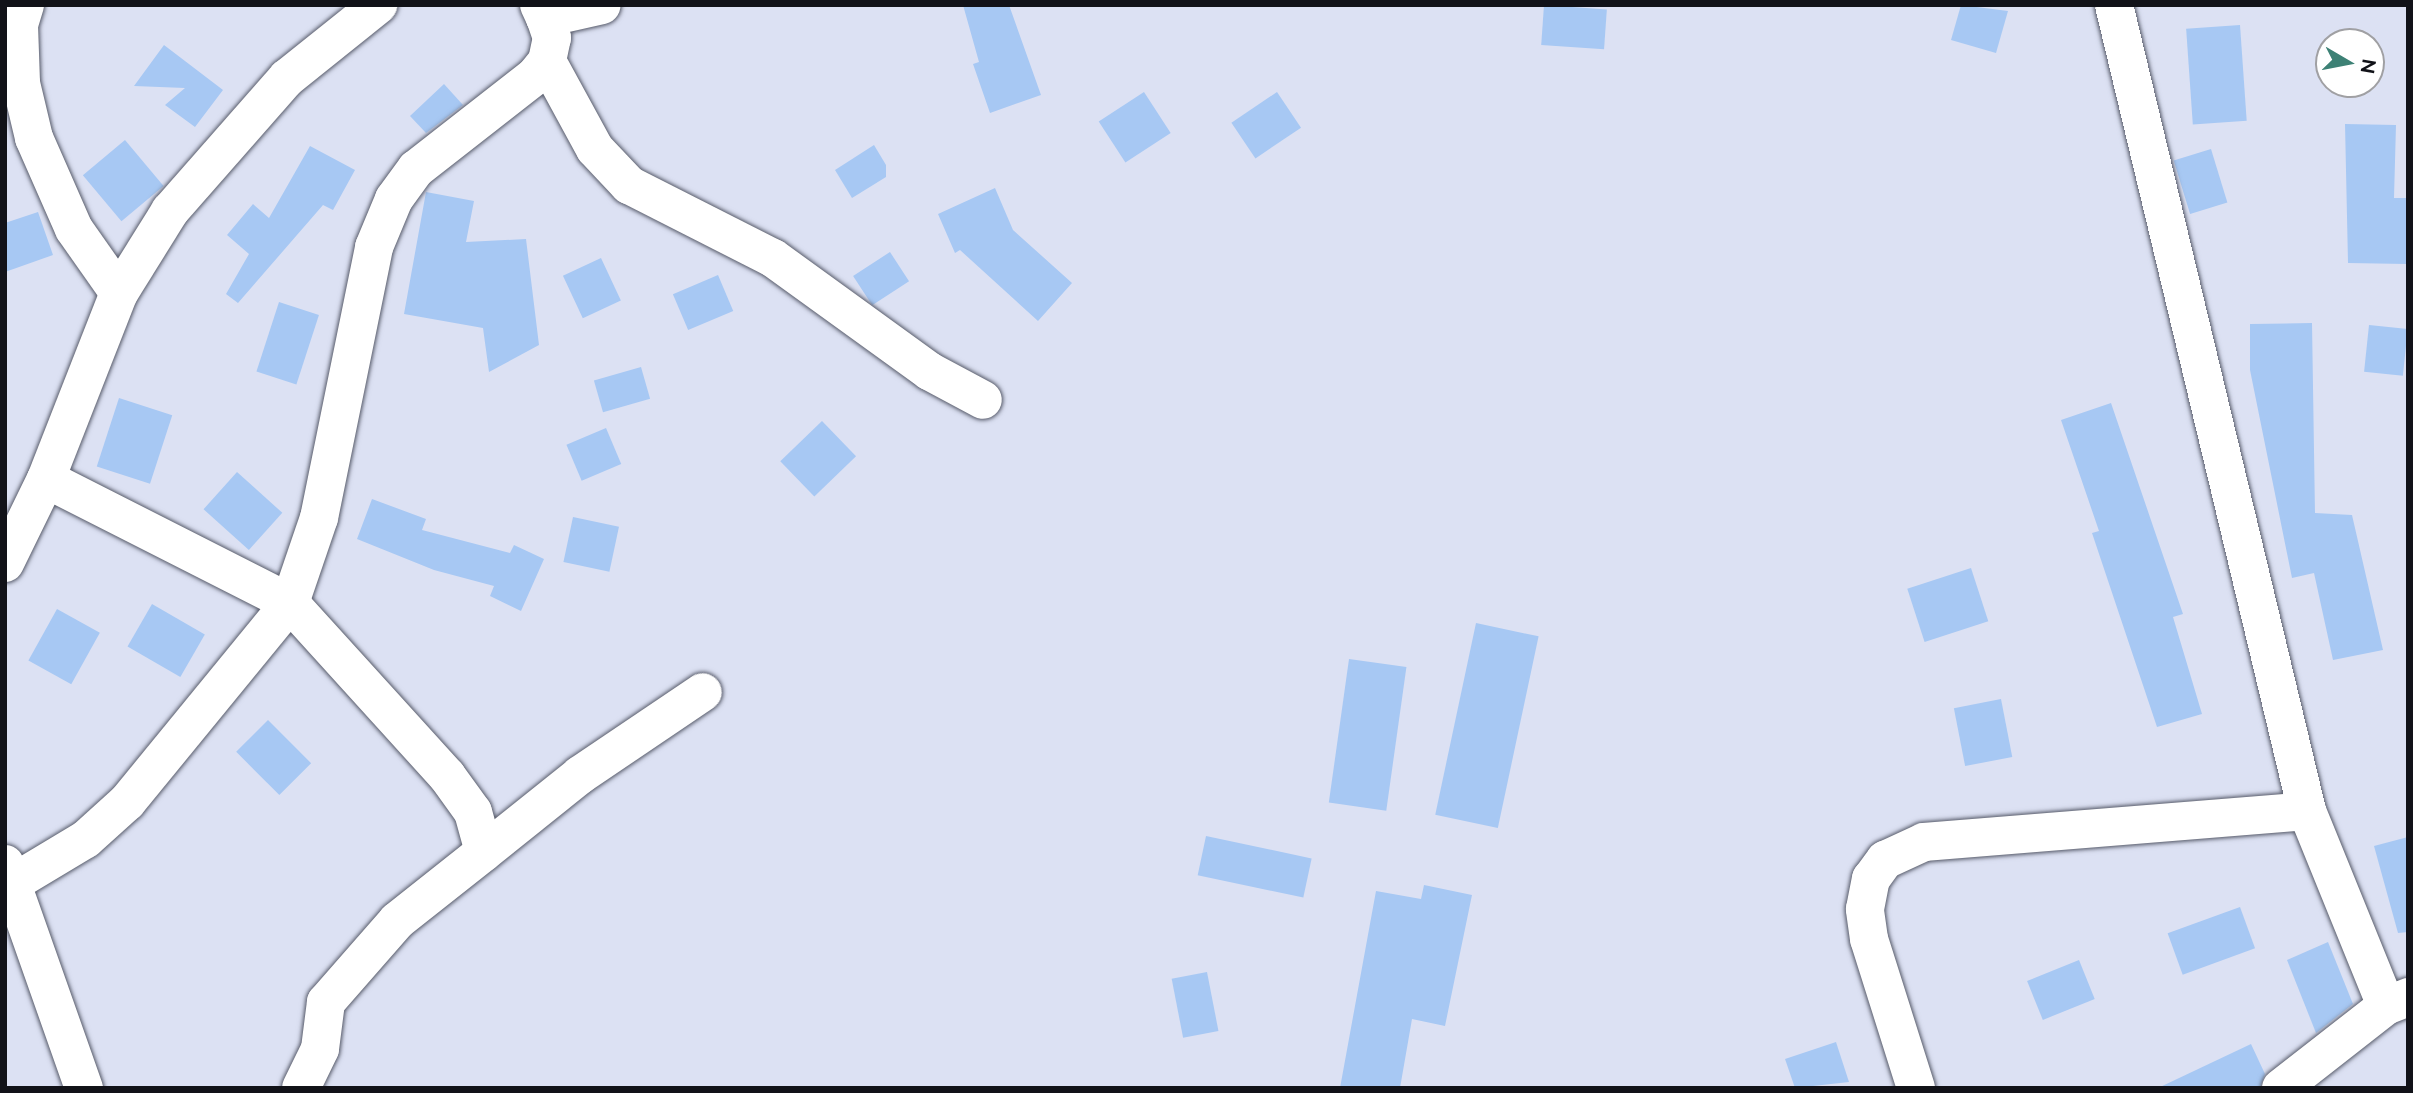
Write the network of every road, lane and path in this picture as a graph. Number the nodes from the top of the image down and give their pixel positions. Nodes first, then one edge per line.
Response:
1 (24, 5) edge
2 (378, 5) edge
3 (602, 5) edge
4 (2114, 5) edge
5 (542, 11) edge
6 (547, 61) junction
7 (119, 293) junction
8 (983, 400) dead end
9 (46, 479) junction
10 (5, 563) edge
11 (290, 603) junction
12 (703, 692) dead end
13 (2307, 811) junction
14 (484, 852) junction
15 (8, 874) edge
16 (2397, 1001) edge
17 (84, 1088) edge
18 (301, 1088) edge
19 (1916, 1088) edge
20 (2281, 1088) edge

1 - 7 street
2 - 7 street
3 - 5 street
4 - 13 street
5 - 6 street
6 - 8 street
6 - 11 street
7 - 9 street
9 - 10 street
9 - 11 street
11 - 14 street
11 - 15 street
12 - 14 street
13 - 16 street
13 - 19 street
14 - 18 street
15 - 17 street
16 - 20 street

